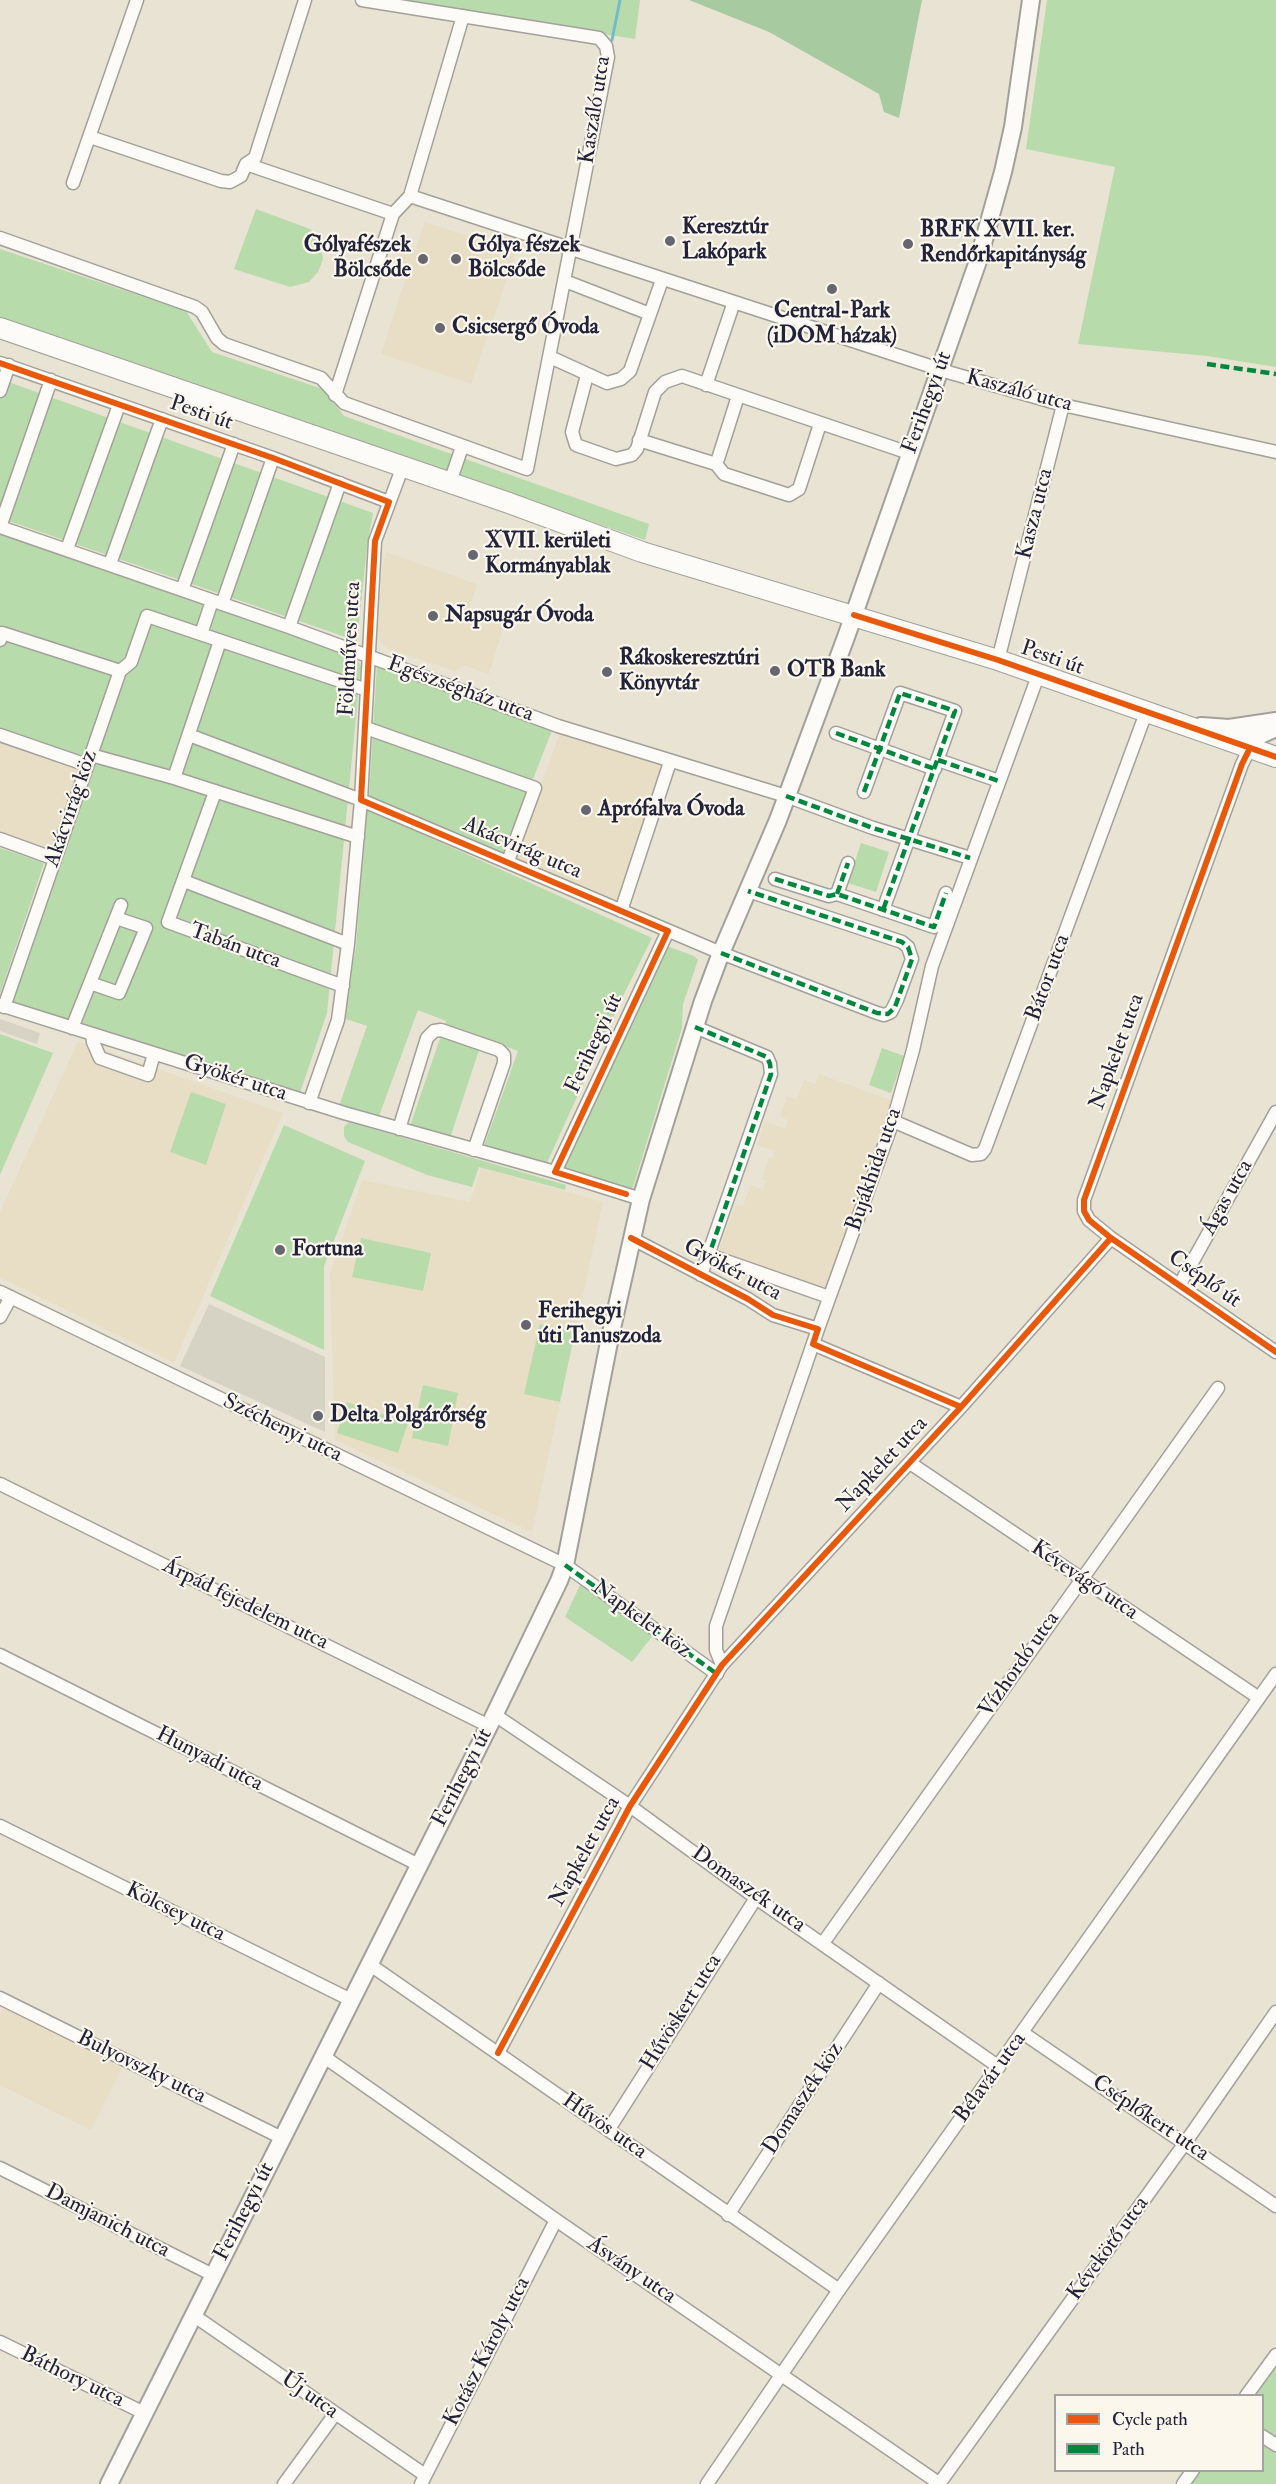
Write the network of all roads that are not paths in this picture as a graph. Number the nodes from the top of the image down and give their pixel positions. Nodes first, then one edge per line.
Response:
1 (137, 0) edge
2 (305, 0) edge
3 (362, 0) edge
4 (1031, 0) edge
5 (463, 16) junction
6 (90, 137) junction
7 (246, 164) junction
8 (73, 183) dead end
9 (410, 196) junction
10 (393, 214) junction
11 (0, 238) edge
12 (571, 249) junction
13 (662, 280) junction
14 (565, 281) junction
15 (734, 302) junction
16 (650, 314) junction
17 (0, 328) edge
18 (550, 357) junction
19 (4, 364) edge
20 (940, 370) junction
21 (586, 375) junction
22 (51, 380) junction
23 (706, 385) junction
24 (0, 391) edge
25 (335, 395) junction
26 (738, 396) junction
27 (119, 405) junction
28 (1064, 405) junction
29 (162, 419) junction
30 (820, 424) junction
31 (639, 440) junction
32 (234, 444) junction
33 (462, 447) junction
34 (1276, 452) edge
35 (909, 453) junction
36 (273, 458) junction
37 (718, 459) dead end
38 (403, 466) junction
39 (450, 482) junction
40 (340, 483) junction
41 (389, 502) junction
42 (0, 527) edge
43 (67, 549) junction
44 (110, 564) junction
45 (182, 590) junction
46 (217, 603) junction
47 (854, 615) junction
48 (147, 616) joint
49 (289, 627) junction
50 (201, 634) junction
51 (0, 640) edge
52 (220, 641) junction
53 (368, 656) junction
54 (998, 660) junction
55 (120, 671) junction
56 (1039, 673) junction
57 (367, 690) junction
58 (1145, 718) junction
59 (1188, 724) junction
60 (366, 728) junction
61 (836, 733) dead end
62 (0, 735) edge
63 (189, 735) junction
64 (1265, 744) edge
65 (879, 749) junction
66 (89, 760) junction
67 (670, 762) junction
68 (936, 765) junction
69 (174, 778) junction
70 (999, 781) junction
71 (215, 792) junction
72 (864, 792) dead end
73 (786, 796) junction
74 (361, 800) junction
75 (358, 837) junction
76 (0, 839) edge
77 (910, 840) junction
78 (970, 858) junction
79 (55, 859) junction
80 (508, 861) junction
81 (848, 863) dead end
82 (775, 879) dead end
83 (184, 881) junction
84 (748, 891) junction
85 (946, 893) dead end
86 (837, 894) junction
87 (121, 905) dead end
88 (883, 910) junction
89 (621, 911) junction
90 (116, 918) junction
91 (668, 931) junction
92 (348, 944) junction
93 (720, 952) junction
94 (90, 983) junction
95 (343, 986) junction
96 (2, 1006) edge
97 (695, 1027) junction
98 (72, 1028) junction
99 (92, 1034) junction
100 (154, 1054) junction
101 (309, 1103) junction
102 (1276, 1112) edge
103 (893, 1121) junction
104 (399, 1129) junction
105 (474, 1150) junction
106 (555, 1172) junction
107 (641, 1199) junction
108 (631, 1238) junction
109 (1111, 1238) junction
110 (709, 1255) junction
111 (701, 1275) junction
112 (1180, 1284) junction
113 (5, 1294) edge
114 (829, 1297) junction
115 (0, 1317) edge
116 (818, 1329) junction
117 (813, 1344) junction
118 (1276, 1352) edge
119 (1218, 1388) dead end
120 (961, 1407) junction
121 (910, 1463) junction
122 (0, 1484) edge
123 (565, 1565) junction
124 (1082, 1580) junction
125 (0, 1655) edge
126 (719, 1670) junction
127 (1276, 1674) edge
128 (1259, 1698) junction
129 (492, 1720) junction
130 (630, 1806) junction
131 (0, 1826) edge
132 (419, 1865) junction
133 (756, 1898) junction
134 (823, 1943) junction
135 (369, 1964) junction
136 (879, 1983) junction
137 (0, 1998) edge
138 (351, 2000) junction
139 (1276, 2012) edge
140 (1023, 2033) junction
141 (498, 2053) junction
142 (322, 2056) junction
143 (999, 2067) junction
144 (609, 2129) junction
145 (282, 2138) junction
146 (1185, 2144) junction
147 (0, 2168) edge
148 (1276, 2206) edge
149 (728, 2215) junction
150 (556, 2220) junction
151 (213, 2275) junction
152 (839, 2290) junction
153 (193, 2315) junction
154 (0, 2342) edge
155 (1276, 2355) edge
156 (783, 2375) junction
157 (1247, 2394) edge
158 (144, 2413) junction
159 (334, 2414) junction
160 (423, 2480) edge
161 (109, 2484) edge
162 (284, 2484) edge
163 (707, 2484) edge
164 (940, 2484) edge

1 - 6 street
2 - 7 street
3 - 5 street, Kaszáló utca
4 - 20 main road, Ferihegyi út
5 - 9 street
5 - 12 street, Kaszáló utca
6 - 7 street
6 - 8 street
7 - 10 street
9 - 10 street
9 - 12 street, Kaszáló utca
10 - 25 street
11 - 25 street
12 - 13 street, Kaszáló utca
12 - 14 street, Kaszáló utca
13 - 15 street, Kaszáló utca
13 - 16 street
14 - 16 street
14 - 18 street, Kaszáló utca
15 - 20 street, Kaszáló utca
15 - 23 street
16 - 21 street
17 - 38 main road, Pesti út
18 - 21 street
18 - 33 street, Kaszáló utca
19 - 22 street, Pesti út
19 - 24 street
20 - 28 street, Kaszáló utca
20 - 35 main road, Ferihegyi út
21 - 31 street
22 - 27 street, Pesti út
22 - 42 street
23 - 26 street
23 - 31 street
25 - 33 street
26 - 30 street
26 - 37 street
27 - 29 street, Pesti út
27 - 43 street
28 - 34 street, Kaszáló utca
28 - 54 street, Kasza utca
29 - 32 street, Pesti út
29 - 44 street
30 - 31 street
30 - 35 street
32 - 36 street, Pesti út
32 - 45 street, Pesti út
33 - 39 street
35 - 47 main road, Ferihegyi út
36 - 40 street, Pesti út
36 - 46 street
38 - 39 main road, Pesti út
38 - 41 street, Földműves utca
39 - 47 main road, Pesti út
40 - 41 street, Pesti út
40 - 49 street
41 - 53 street, Földműves utca
42 - 43 street, Egészségház utca
43 - 44 street, Egészségház utca
44 - 45 street, Egészségház utca
45 - 46 street, Egészségház utca
46 - 49 street, Egészségház utca
46 - 50 street
47 - 54 main road, Pesti út
47 - 73 main road, Ferihegyi út
48 - 50 street, Egészségház utca
48 - 55 street, Akácvirág köz
49 - 53 street, Egészségház utca
50 - 52 street, Egészségház utca
51 - 55 street
52 - 57 street, Egészségház utca
52 - 63 street
53 - 57 street, Földműves utca
53 - 67 street, Egészségház utca
54 - 56 main road, Pesti út
55 - 66 street, Akácvirág köz
56 - 58 main road, Pesti út
56 - 70 street, Bujákhida utca
57 - 60 street, Földműves utca
58 - 59 main road, Pesti út
58 - 103 street, Bátor utca
59 - 64 main road, Pesti út
59 - 64 main road
60 - 74 street, Földműves utca
60 - 80 street, Földműves utca
61 - 65 street
62 - 66 street
63 - 69 street
63 - 74 street, Akácvirág utca
64 - 109 street, Napkelet utca
65 - 68 street
65 - 68 street
65 - 72 street
66 - 69 street
66 - 79 street, Akácvirág köz
67 - 73 street, Egészségház utca
67 - 89 street
68 - 70 street
68 - 77 street
69 - 71 street
70 - 78 street, Bujákhida utca
71 - 75 street
71 - 83 street, Tabán utca
73 - 77 street
73 - 84 main road, Ferihegyi út
74 - 75 street, Földműves utca
74 - 80 street, Akácvirág utca
75 - 92 street, Földműves utca
76 - 79 street
77 - 78 street
77 - 88 street
78 - 103 street, Bujákhida utca
79 - 96 street, Akácvirág köz
80 - 89 street, Akácvirág utca
81 - 86 street
82 - 86 street
83 - 92 street, Tabán utca
83 - 95 street, Tabán utca
84 - 93 main road, Ferihegyi út
84 - 93 street
85 - 88 street
86 - 88 street
87 - 90 street
89 - 91 street, Akácvirág utca
90 - 94 street
90 - 94 street
91 - 93 street, Akácvirág utca
91 - 106 street, Ferihegyi út
92 - 95 street, Földműves utca
93 - 97 main road, Ferihegyi út
94 - 98 street
95 - 101 street, Földműves utca
96 - 98 street, Gyökér utca
97 - 107 main road, Ferihegyi út
97 - 110 street
98 - 99 street, Gyökér utca
99 - 100 street, Gyökér utca
99 - 100 street
100 - 101 street, Gyökér utca
101 - 104 street, Gyökér utca
102 - 112 street, Ágas utca
103 - 114 street, Bujákhida utca
104 - 105 street, Gyökér utca
104 - 105 street
105 - 106 street, Gyökér utca
106 - 107 street, Gyökér utca
107 - 108 main road, Ferihegyi út
108 - 111 street, Gyökér utca
108 - 123 main road, Ferihegyi út
109 - 112 street, Cséplő út
109 - 120 street, Napkelet utca
110 - 111 street
110 - 114 street
111 - 116 street, Gyökér utca
112 - 118 street, Cséplő út
113 - 115 street
113 - 123 street, Széchenyi utca
114 - 116 street, Bujákhida utca
116 - 117 street, Bujákhida utca
117 - 120 street
117 - 126 street, Bujákhida utca
119 - 124 street, Vízhordó utca
120 - 121 street, Napkelet utca
121 - 124 street, Kévevágó utca
121 - 126 street, Napkelet utca
122 - 129 street, Árpád fejedelem utca
123 - 126 street, Napkelet köz
123 - 129 main road, Ferihegyi út
124 - 128 street, Kévevágó utca
124 - 134 street, Vízhordó utca
125 - 132 street, Hunyadi utca
126 - 130 street, Napkelet utca
127 - 128 street, Bélavár utca
128 - 140 street, Bélavár utca
129 - 130 street, Domaszék utca
129 - 132 main road, Ferihegyi út
130 - 133 street, Domaszék utca
130 - 141 street, Napkelet utca
131 - 138 street, Kölcsey utca
132 - 135 main road, Ferihegyi út
133 - 134 street, Domaszék utca
133 - 144 street, Hűvöskert utca
134 - 136 street, Domaszék utca
135 - 138 main road, Ferihegyi út
135 - 141 street, Hűvös utca
136 - 143 street, Domaszék utca
136 - 149 street, Domaszék köz
137 - 145 street, Bulyovszky utca
138 - 142 main road, Ferihegyi út
139 - 146 street, Kévekötő utca
140 - 143 street, Bélavár utca
140 - 146 street, Cséplőkert utca
141 - 144 street, Hűvös utca
142 - 145 main road, Ferihegyi út
142 - 150 street, Ásvány utca
143 - 152 street, Bélavár utca
144 - 149 street, Hűvös utca
145 - 151 main road, Ferihegyi út
146 - 148 street, Cséplőkert utca
146 - 164 street, Kévekötő utca
147 - 151 street, Damjanich utca
149 - 152 street, Hűvös utca
150 - 156 street, Ásvány utca
150 - 160 street, Kotász Károly utca
151 - 153 main road, Ferihegyi út
152 - 156 street, Bélavár utca
153 - 158 main road, Ferihegyi út
153 - 159 street, Új utca
154 - 158 street, Báthory utca
155 - 157 street
156 - 163 street, Bélavár utca
156 - 164 street, Ásvány utca
158 - 161 main road, Ferihegyi út
159 - 160 street, Új utca
159 - 162 street

